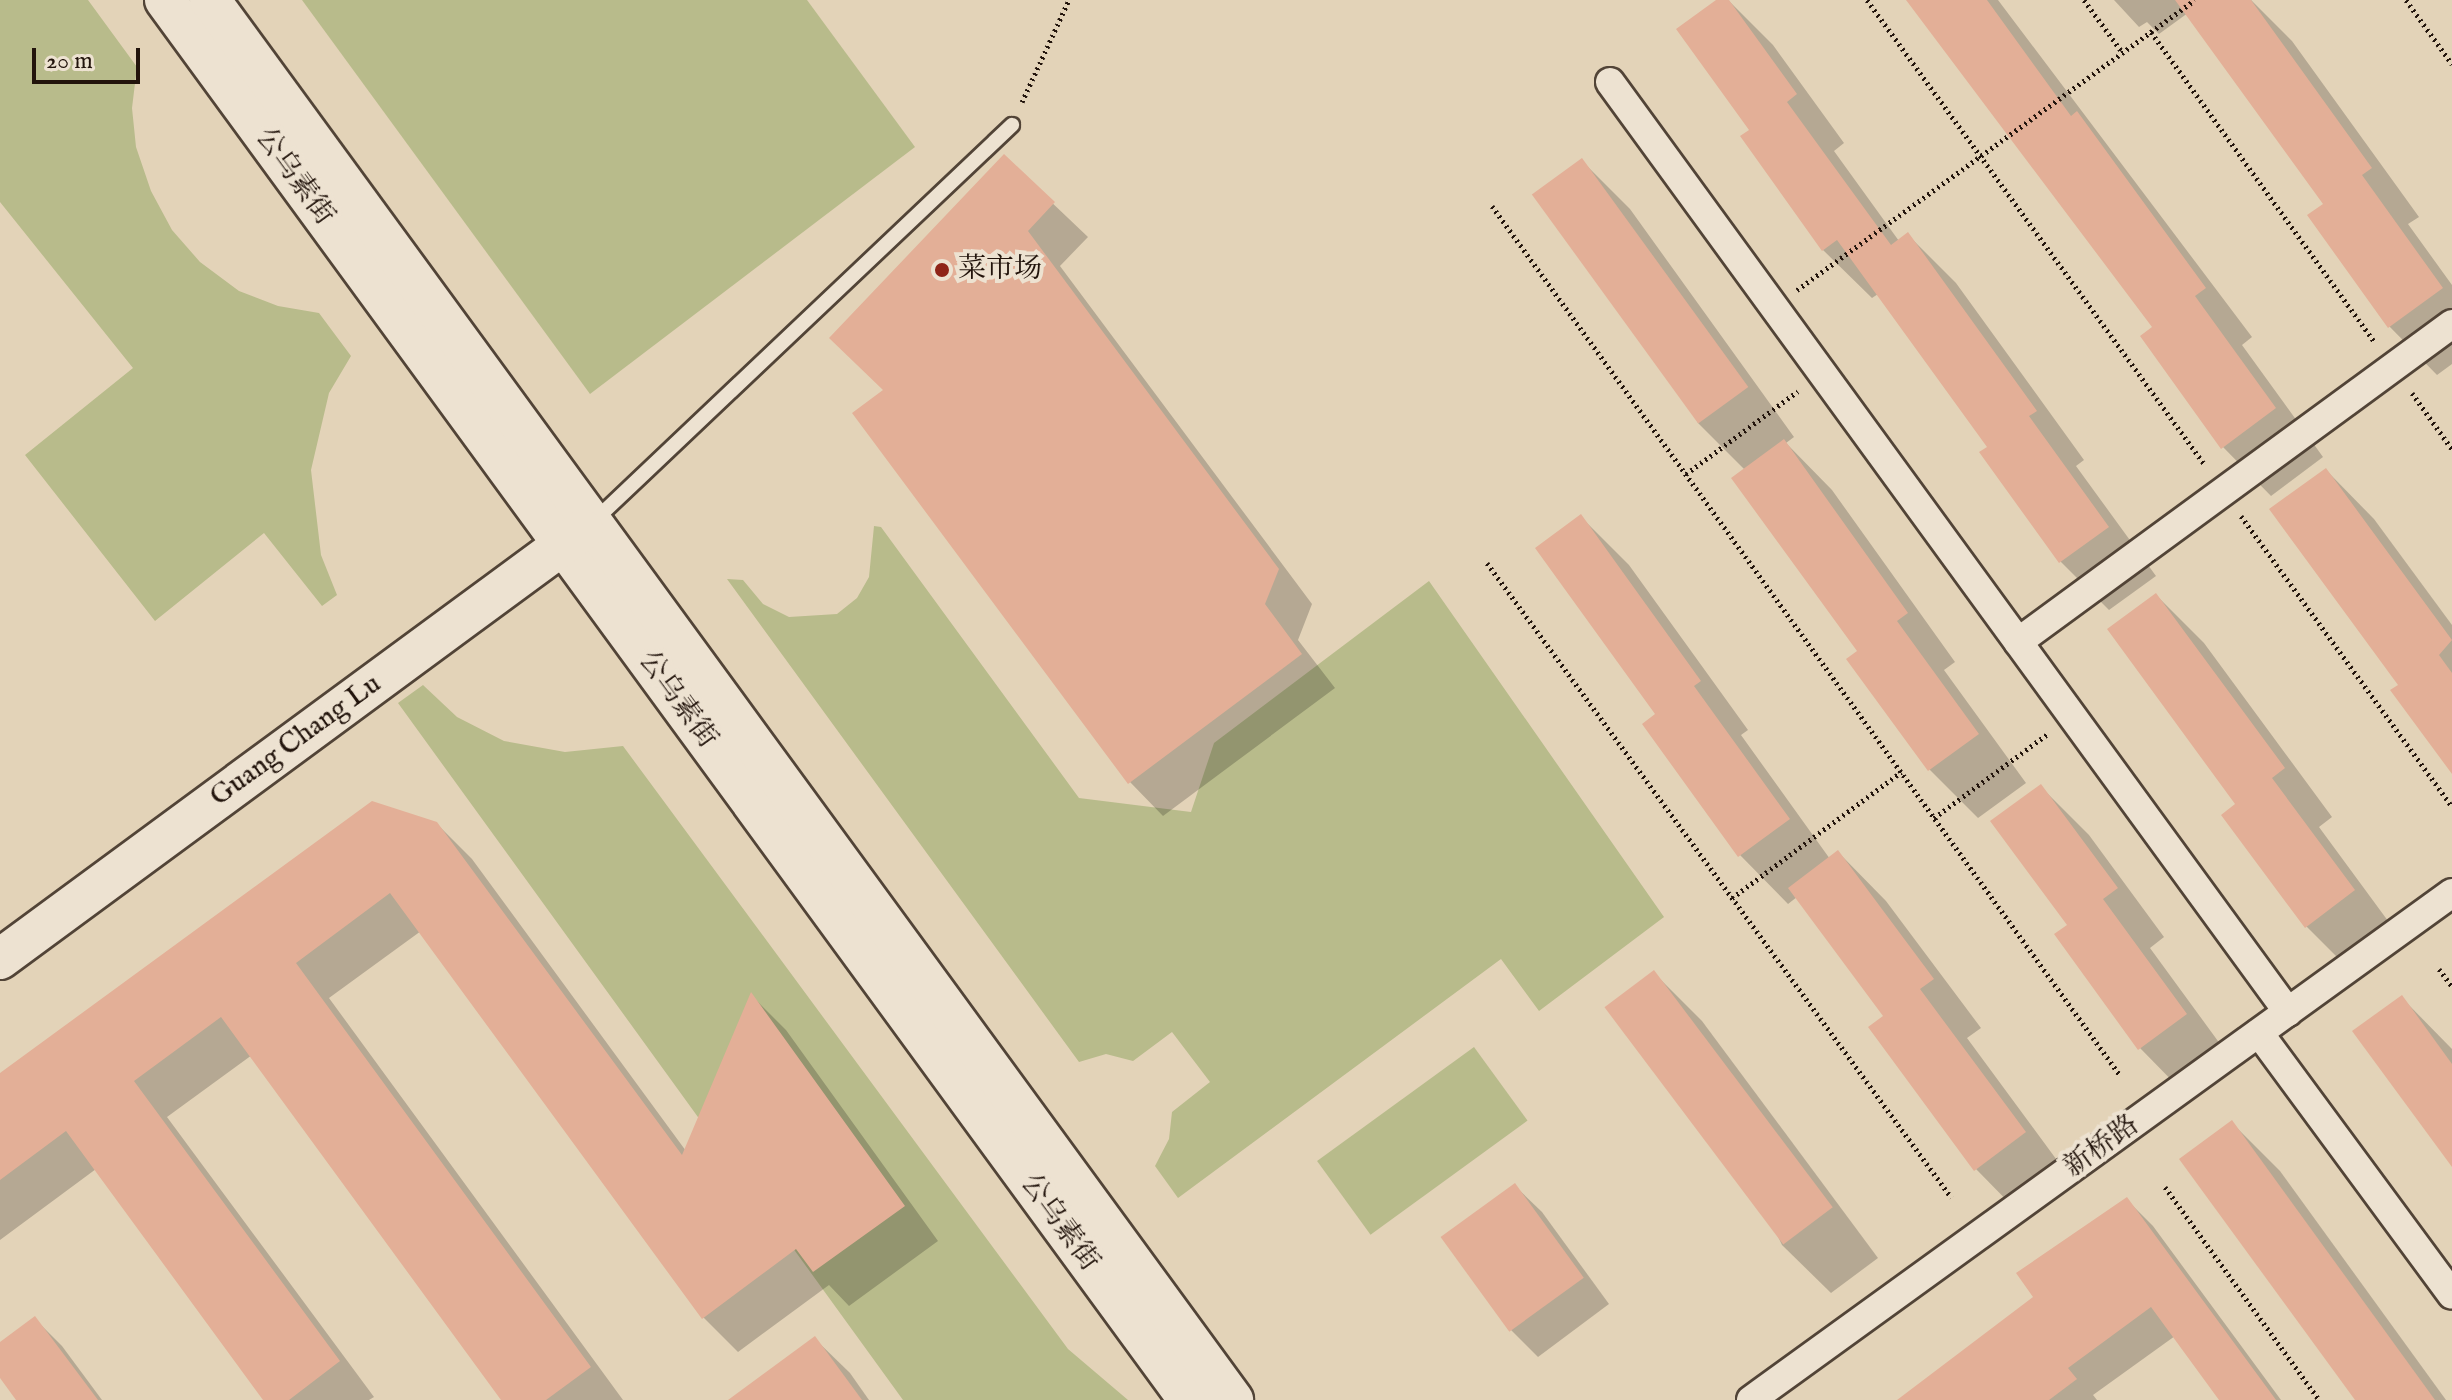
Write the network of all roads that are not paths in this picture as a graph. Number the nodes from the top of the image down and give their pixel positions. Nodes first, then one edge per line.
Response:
1 (165, 0) edge
2 (210, 0) edge
3 (1610, 82) dead end
4 (1012, 125) road end
5 (2452, 324) edge
6 (578, 534) junction
7 (2018, 642) junction
8 (2452, 893) edge
9 (0, 959) edge
10 (2288, 1012) junction
11 (2259, 1033) junction
12 (2452, 1295) edge
13 (1189, 1400) edge
14 (1233, 1400) edge
15 (1751, 1400) edge

1 - 6 main road, 公乌素街
2 - 6 main road, 公乌素街
3 - 7 street
4 - 6 lane
5 - 7 street
6 - 9 main road, Guang Chang Lu
6 - 13 main road, 公乌素街
6 - 14 main road, 公乌素街
7 - 10 street
8 - 10 street, 新桥路
10 - 11 street, 新桥路
11 - 12 street
11 - 15 street, 新桥路

